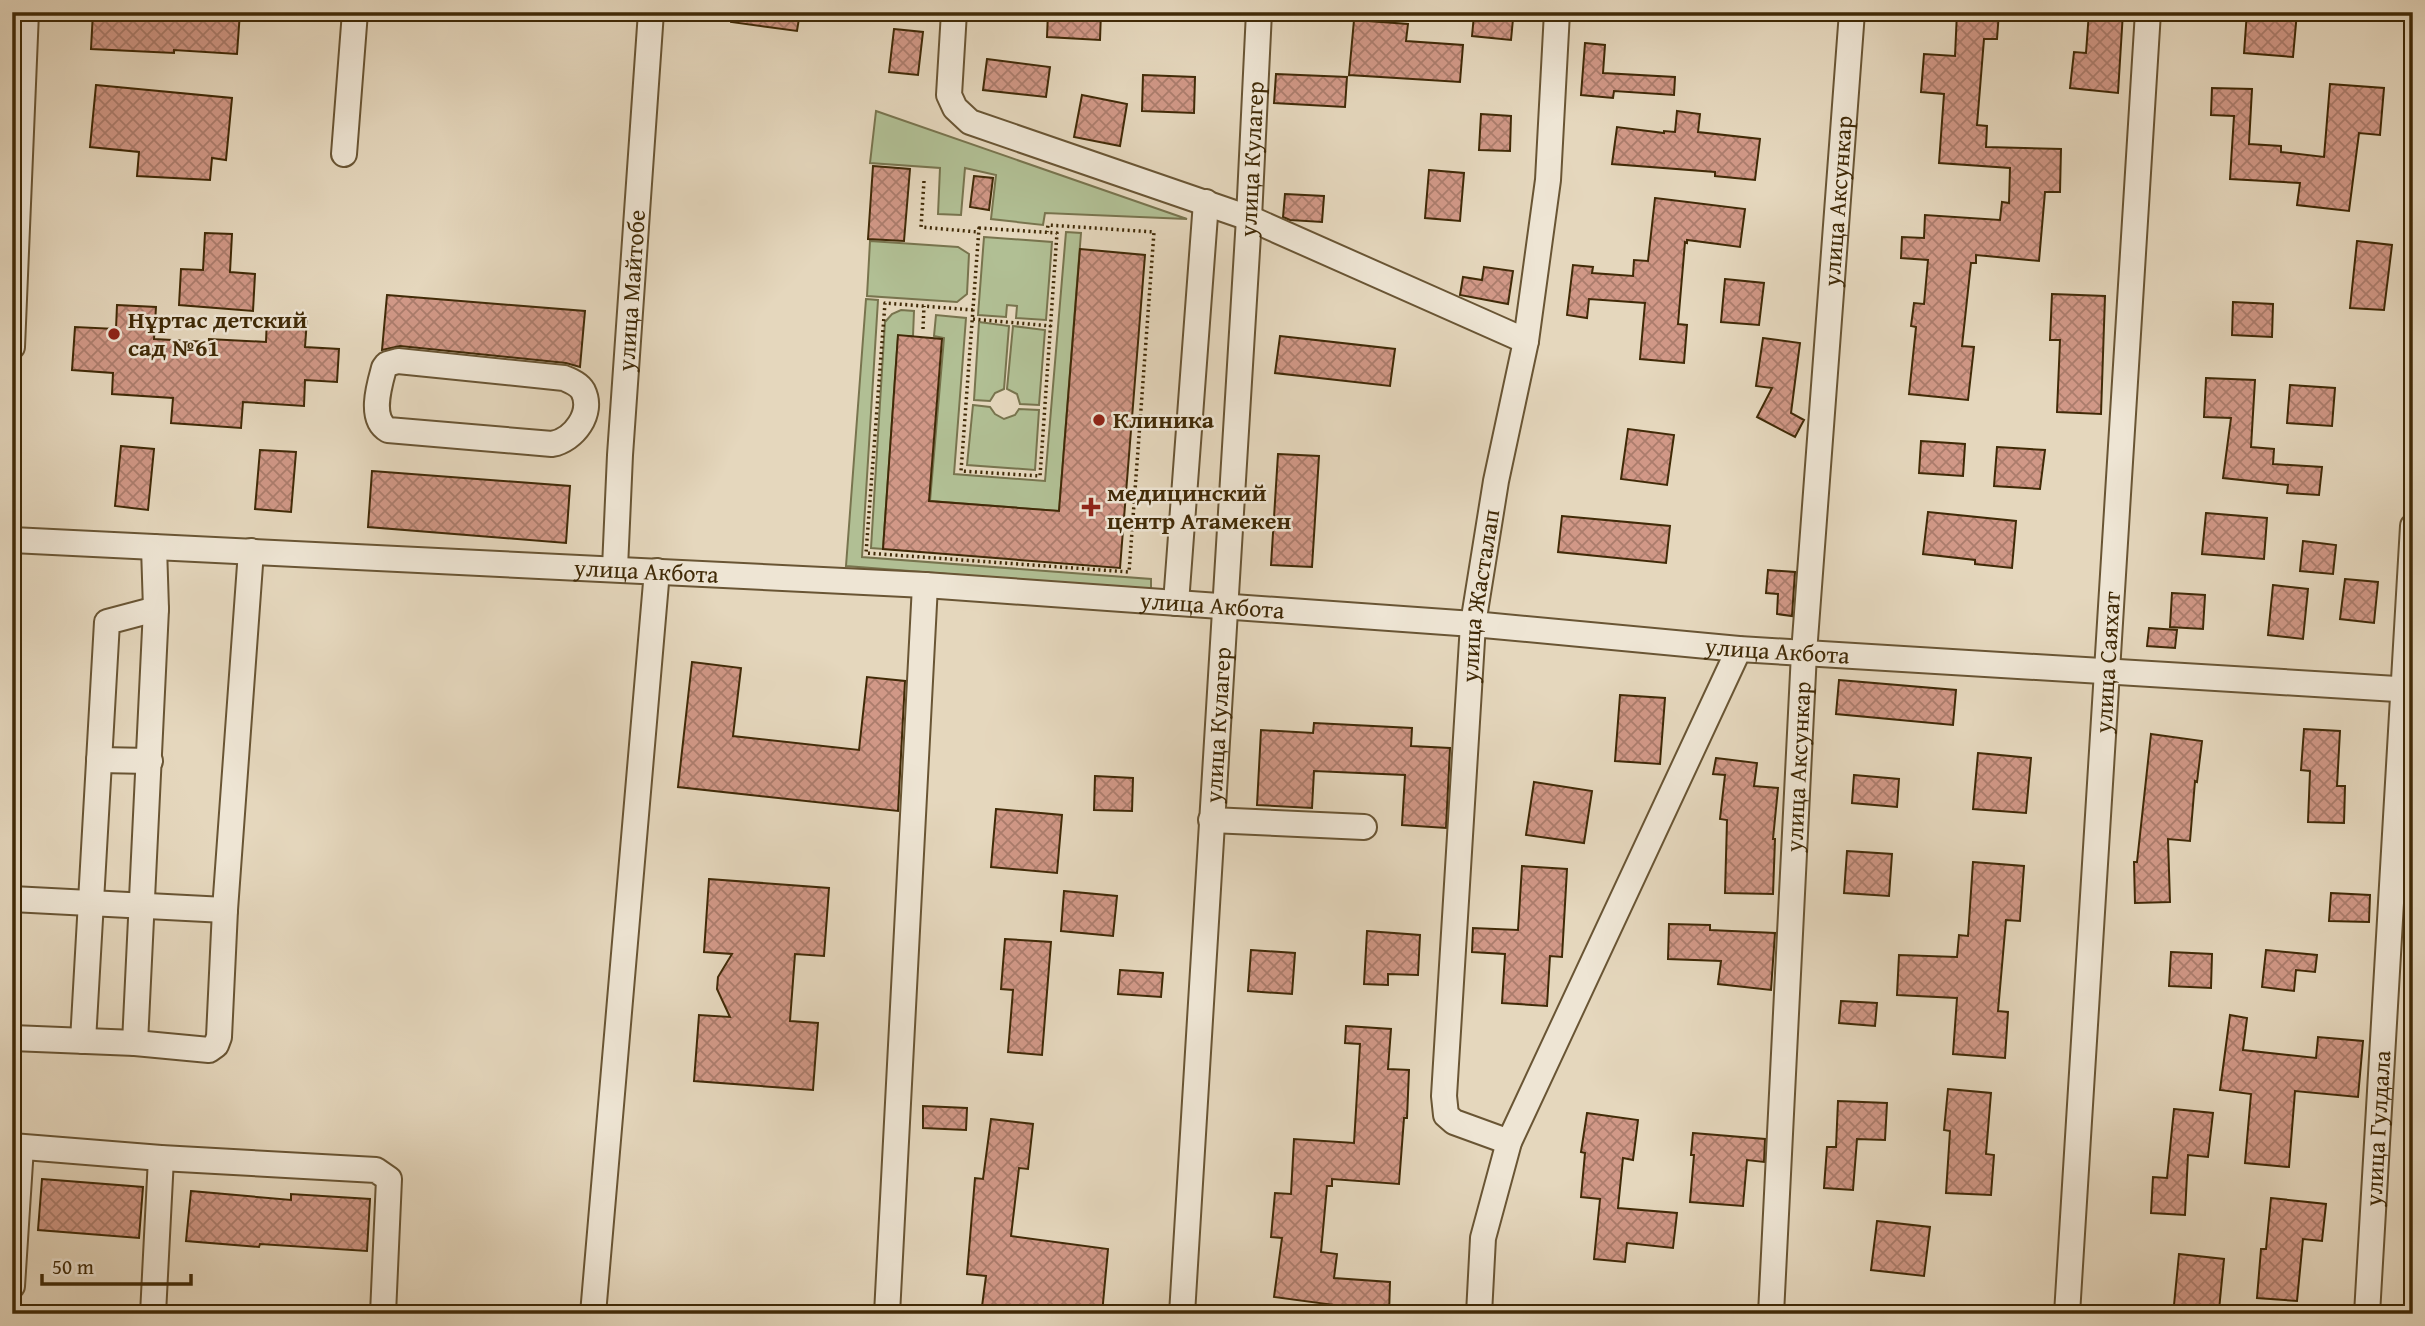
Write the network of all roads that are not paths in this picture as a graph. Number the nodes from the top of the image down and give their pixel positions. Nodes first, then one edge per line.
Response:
1 (26, 12) edge
2 (355, 12) edge
3 (651, 12) edge
4 (954, 12) edge
5 (1259, 12) edge
6 (1557, 12) edge
7 (1852, 12) edge
8 (2148, 12) edge
9 (344, 154) dead end
10 (1206, 202) junction
11 (1249, 218) junction
12 (1526, 341) junction
13 (12, 347) edge
14 (584, 413) junction
15 (624, 416) junction
16 (2413, 526) edge
17 (12, 540) edge
18 (155, 547) junction
19 (251, 551) junction
20 (615, 568) junction
21 (657, 571) junction
22 (925, 585) junction
23 (1176, 603) junction
24 (1224, 605) junction
25 (156, 609) junction
26 (1473, 624) junction
27 (1739, 649) junction
28 (1804, 653) junction
29 (2106, 671) junction
30 (2408, 689) edge
31 (99, 760) junction
32 (150, 761) junction
33 (1211, 820) junction
34 (1364, 827) dead end
35 (12, 899) edge
36 (92, 903) junction
37 (142, 906) junction
38 (225, 910) junction
39 (12, 1038) edge
40 (83, 1041) junction
41 (135, 1043) junction
42 (1509, 1142) junction
43 (16, 1146) edge
44 (161, 1158) junction
45 (12, 1286) edge
46 (153, 1314) edge
47 (383, 1314) edge
48 (593, 1314) edge
49 (887, 1314) edge
50 (1182, 1314) edge
51 (1479, 1314) edge
52 (1771, 1314) edge
53 (2067, 1314) edge
54 (2367, 1314) edge

1 - 13 street
2 - 9 street
3 - 15 street, улица Майтобе
4 - 10 street
5 - 11 street, улица Кулагер
6 - 12 street, улица Жасталап
7 - 28 street, улица Аксункар
8 - 29 street, улица Саяхат
10 - 11 street
10 - 23 street
11 - 12 street
11 - 24 street, улица Кулагер
12 - 26 street, улица Жасталап
14 - 14 street
14 - 15 street
15 - 20 street, улица Майтобе
16 - 30 street, улица Гулдала
17 - 18 street, улица Акбота
18 - 19 street, улица Акбота
18 - 25 street
19 - 20 street, улица Акбота
19 - 38 street
20 - 21 street, улица Акбота
21 - 22 street, улица Акбота
21 - 48 street
22 - 23 street, улица Акбота
22 - 49 street
23 - 24 street, улица Акбота
24 - 26 street, улица Акбота
24 - 33 street, улица Кулагер
25 - 31 street
25 - 32 street
26 - 27 street, улица Акбота
26 - 42 street, улица Жасталап
27 - 28 street, улица Акбота
27 - 42 street
28 - 29 street, улица Акбота
28 - 52 street, улица Аксункар
29 - 30 street, улица Акбота
29 - 53 street, улица Саяхат
30 - 54 street, улица Гулдала
31 - 32 street
31 - 36 street
32 - 37 street
33 - 34 street
33 - 50 street, улица Кулагер
35 - 36 street
36 - 37 street
36 - 40 street
37 - 38 street
37 - 41 street
38 - 41 street
39 - 40 street
40 - 41 street
42 - 51 street
43 - 44 street
43 - 45 street
44 - 46 street
44 - 47 street

